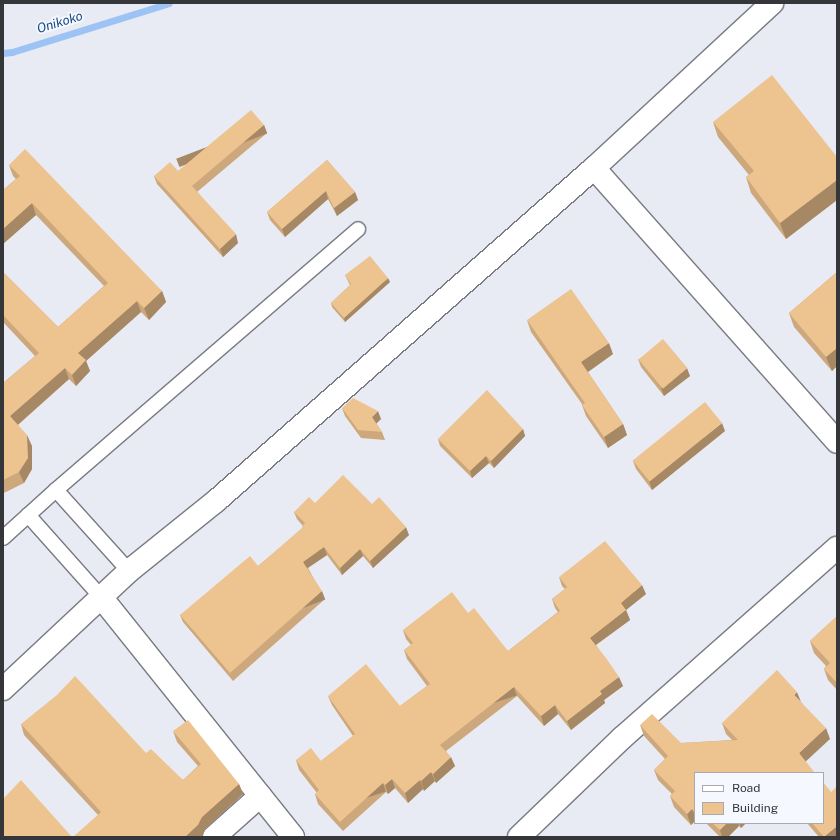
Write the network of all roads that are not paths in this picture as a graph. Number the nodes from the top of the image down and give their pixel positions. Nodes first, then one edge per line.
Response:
1 (772, 3) edge
2 (594, 168) junction
3 (358, 229) dead end
4 (837, 442) edge
5 (56, 490) junction
6 (28, 515) junction
7 (3, 538) edge
8 (837, 548) edge
9 (129, 571) junction
10 (101, 597) junction
11 (3, 689) edge
12 (260, 796) junction
13 (214, 837) edge
14 (293, 837) edge
15 (519, 837) edge

1 - 2 street
2 - 4 street
2 - 9 street
3 - 5 lane
5 - 6 lane
5 - 9 lane
6 - 7 lane
6 - 10 lane
8 - 15 street
9 - 10 street
10 - 11 street
10 - 12 street
12 - 13 street
12 - 14 street

